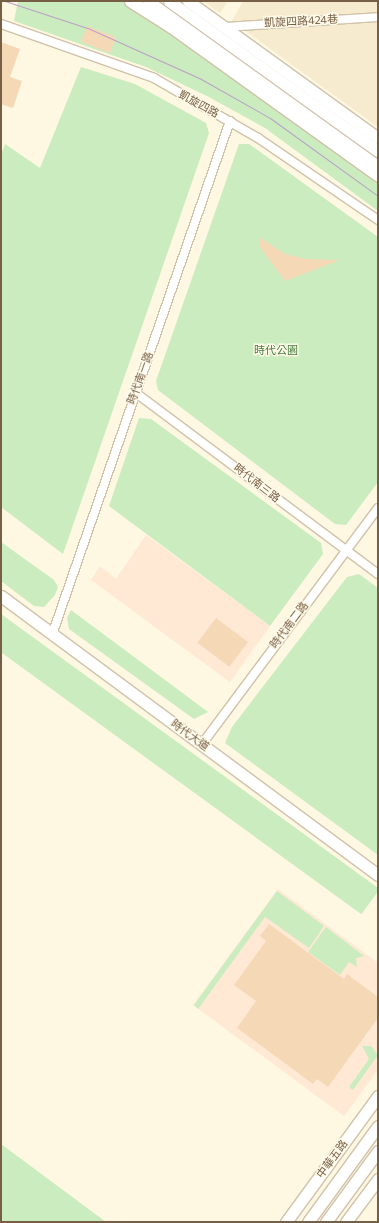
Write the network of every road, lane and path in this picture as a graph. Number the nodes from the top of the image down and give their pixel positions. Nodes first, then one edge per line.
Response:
1 (130, 1) edge
2 (148, 1) edge
3 (169, 1) edge
4 (189, 2) edge
5 (378, 17) edge
6 (1, 24) edge
7 (225, 26) junction
8 (230, 121) junction
9 (378, 138) edge
10 (378, 151) edge
11 (378, 166) edge
12 (378, 176) edge
13 (378, 220) edge
14 (136, 393) junction
15 (378, 508) edge
16 (346, 551) junction
17 (378, 574) edge
18 (1, 596) edge
19 (52, 635) junction
20 (202, 744) junction
21 (378, 875) edge
22 (378, 1096) edge
23 (378, 1126) edge
24 (378, 1151) edge
25 (378, 1179) edge
26 (338, 1180) junction
27 (350, 1189) junction
28 (364, 1198) junction
29 (286, 1222) edge
30 (308, 1222) edge
31 (326, 1222) edge
32 (346, 1222) edge

1 - 12 street
2 - 11 street
3 - 10 street
4 - 7 street
5 - 7 street, 凱旋四路424巷
6 - 8 street, 凱旋四路
7 - 9 street
8 - 13 street, 凱旋四路
8 - 14 street, 時代南一路
14 - 16 street, 時代南三路
14 - 19 street, 時代南一路
15 - 16 street, 時代南二路
16 - 17 street, 時代南三路
16 - 20 street, 時代南二路
18 - 19 street, 時代大道
19 - 20 street, 時代大道
20 - 21 street, 時代大道
22 - 29 street, 中華五路
23 - 26 street, 中華五路
24 - 27 street
25 - 28 street
26 - 27 street
26 - 30 street, 中華五路
27 - 28 street
27 - 31 street
28 - 32 street

